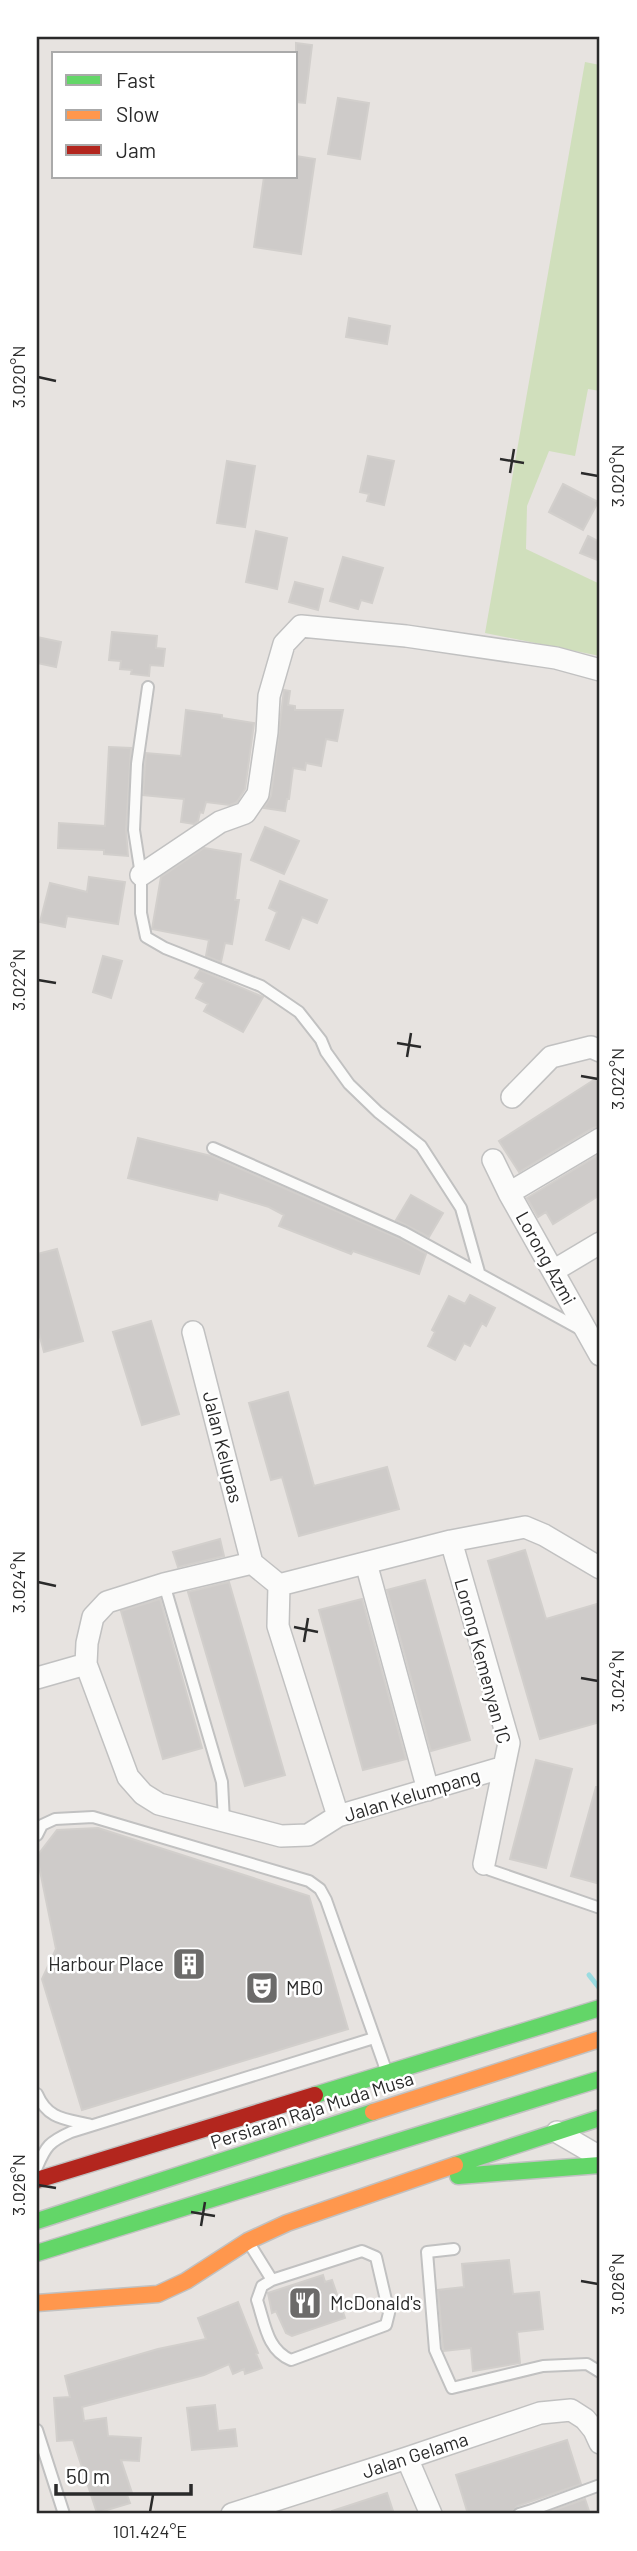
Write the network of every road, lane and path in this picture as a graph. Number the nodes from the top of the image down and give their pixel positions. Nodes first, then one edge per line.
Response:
1 (600, 670) edge
2 (148, 687) dead end
3 (141, 876) junction
4 (600, 1051) edge
5 (512, 1097) dead end
6 (600, 1139) edge
7 (212, 1148) dead end
8 (493, 1160) dead end
9 (509, 1193) junction
10 (600, 1243) edge
11 (552, 1271) junction
12 (479, 1272) junction
13 (193, 1332) dead end
14 (587, 1332) junction
15 (600, 1355) edge
16 (451, 1541) junction
17 (252, 1563) junction
18 (366, 1563) junction
19 (600, 1568) edge
20 (164, 1584) junction
21 (279, 1585) junction
22 (86, 1664) junction
23 (37, 1678) edge
24 (504, 1767) junction
25 (428, 1790) junction
26 (338, 1816) junction
27 (224, 1821) junction
28 (37, 1835) edge
29 (484, 1864) joint
30 (600, 1908) edge
31 (600, 2008) edge
32 (570, 2018) junction
33 (374, 2038) junction
34 (600, 2039) edge
35 (578, 2046) junction
36 (386, 2073) junction
37 (600, 2079) edge
38 (37, 2094) edge
39 (520, 2104) junction
40 (600, 2118) edge
41 (93, 2125) junction
42 (557, 2132) junction
43 (600, 2157) edge
44 (477, 2158) junction
45 (600, 2165) edge
46 (37, 2167) edge
47 (37, 2180) edge
48 (407, 2181) junction
49 (162, 2213) junction
50 (37, 2221) edge
51 (248, 2241) junction
52 (454, 2249) dead end
53 (37, 2253) edge
54 (37, 2267) edge
55 (272, 2280) junction
56 (37, 2303) edge
57 (600, 2372) edge
58 (37, 2430) edge
59 (597, 2436) edge
60 (39, 2447) edge
61 (407, 2458) junction
62 (600, 2485) edge
63 (533, 2512) edge
64 (64, 2514) edge
65 (236, 2514) edge
66 (431, 2514) edge
67 (519, 2514) edge

1 - 3 street
2 - 3 lane
3 - 12 lane
4 - 5 street
6 - 9 street
7 - 12 lane
8 - 9 street, Lorong Azmi
9 - 11 street, Lorong Azmi
10 - 11 street
11 - 14 street, Lorong Azmi
12 - 14 lane
13 - 17 street, Jalan Kelupas
14 - 15 street, Lorong Azmi
16 - 18 street
16 - 19 street
16 - 24 street, Lorong Kemenyan 1C
17 - 20 street
17 - 21 street
18 - 21 street
18 - 25 street
20 - 22 street
20 - 27 lane
21 - 26 street
22 - 23 street
22 - 27 street, Jalan Kelumpang
24 - 25 street, Jalan Kelumpang
24 - 29 street, Lorong Kemenyan 1C
25 - 26 street, Jalan Kelumpang
26 - 27 street, Jalan Kelumpang
28 - 33 lane
29 - 30 lane
31 - 32 main road
32 - 35 main road
32 - 36 main road
33 - 36 lane
33 - 41 lane
34 - 35 main road, Persiaran Raja Muda Musa
35 - 50 main road, Persiaran Raja Muda Musa
36 - 47 main road
37 - 39 main road
38 - 41 lane
39 - 44 main road
39 - 49 main road
40 - 42 main road
41 - 46 lane
42 - 43 street
42 - 44 main road
44 - 48 main road
45 - 48 main road
48 - 51 main road
49 - 53 main road
49 - 54 main road
51 - 55 lane
51 - 56 main road
52 - 57 lane
55 - 55 lane
58 - 60 lane
59 - 61 street, Jalan Gelama
60 - 64 lane
61 - 65 street, Jalan Gelama
61 - 66 street
62 - 63 lane
63 - 67 lane

